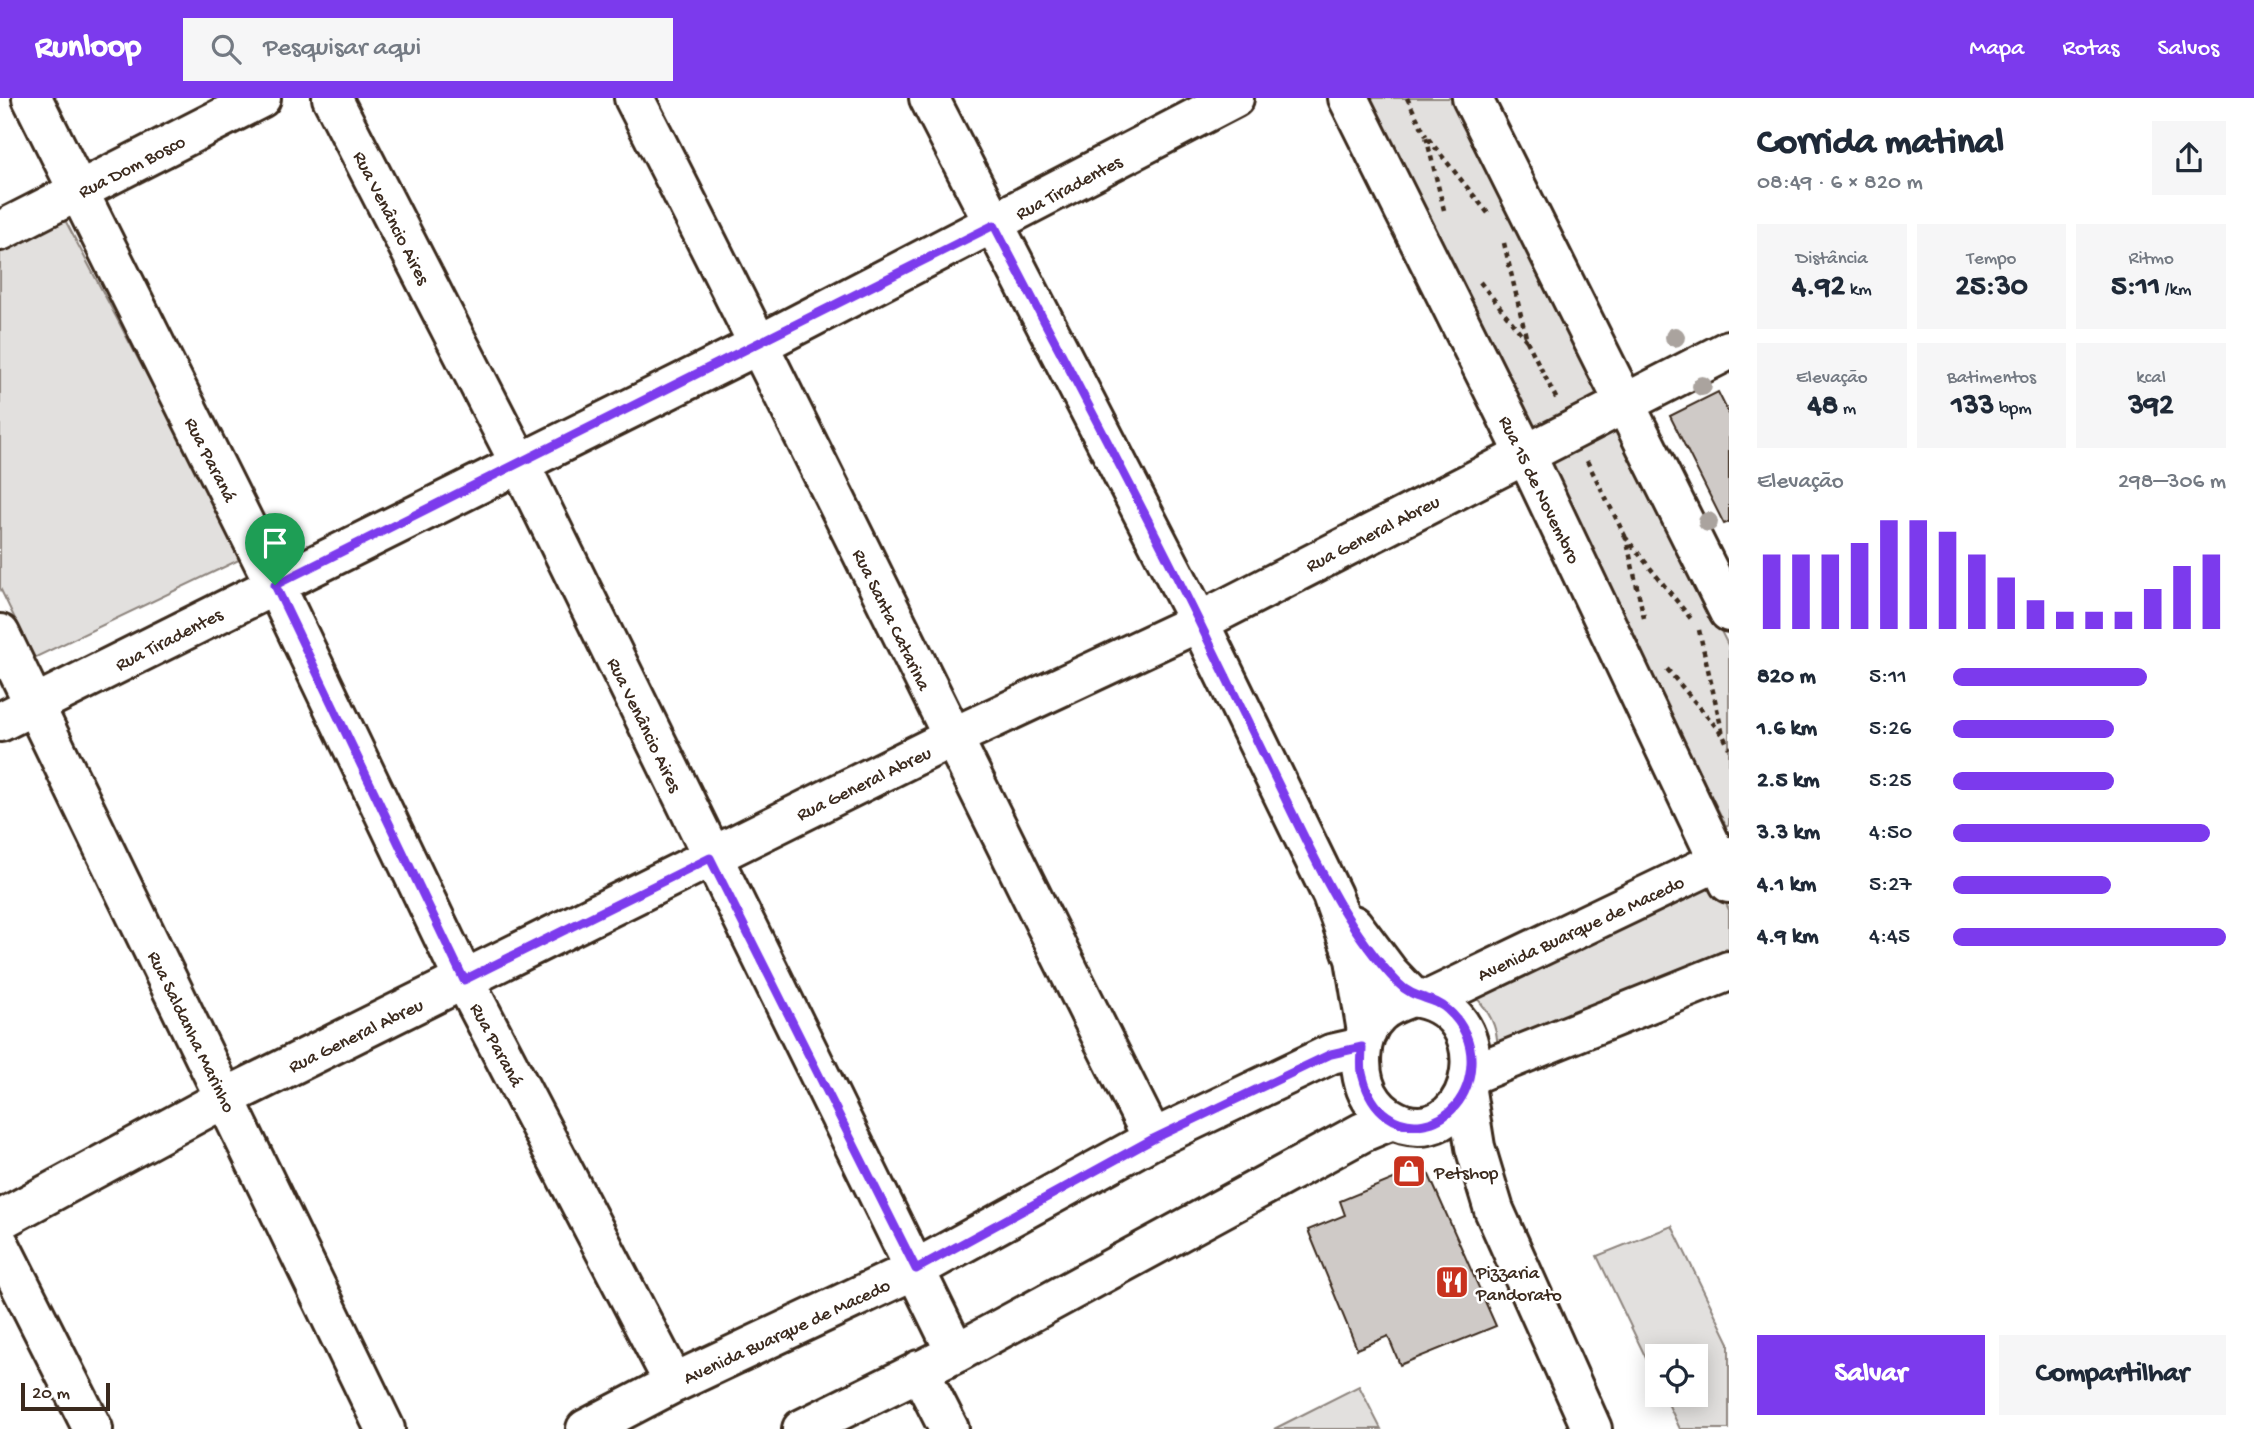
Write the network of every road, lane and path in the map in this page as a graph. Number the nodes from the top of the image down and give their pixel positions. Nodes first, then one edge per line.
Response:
1 (32, 98) edge
2 (261, 98) edge
3 (332, 98) edge
4 (634, 98) edge
5 (929, 98) edge
6 (1234, 98) edge
7 (1348, 98) edge
8 (1407, 98) edge
9 (1472, 98) edge
10 (1426, 136) junction
11 (78, 192) junction
12 (1445, 211) dead end
13 (1493, 219) dead end
14 (994, 225) junction
15 (0, 230) edge
16 (1504, 242) dead end
17 (1478, 280) dead end
18 (1527, 341) junction
19 (760, 344) junction
20 (1729, 350) edge
21 (1625, 403) junction
22 (1572, 430) junction
23 (1525, 453) junction
24 (519, 462) junction
25 (1626, 538) junction
26 (275, 585) junction
27 (1729, 612) edge
28 (1199, 622) junction
29 (1646, 625) dead end
30 (0, 634) edge
31 (1660, 661) dead end
32 (34, 705) junction
33 (0, 722) edge
34 (1723, 735) junction
35 (951, 738) junction
36 (1729, 748) edge
37 (710, 858) junction
38 (1726, 866) edge
39 (1332, 895) junction
40 (1729, 971) edge
41 (464, 980) junction
42 (1421, 998) junction
43 (1364, 1040) junction
44 (1468, 1083) junction
45 (225, 1098) junction
46 (1404, 1124) junction
47 (1153, 1139) junction
48 (1494, 1210) junction
49 (0, 1220) edge
50 (0, 1245) edge
51 (916, 1269) junction
52 (956, 1353) junction
53 (919, 1370) junction
54 (674, 1383) junction
55 (93, 1429) edge
56 (385, 1429) edge
57 (586, 1429) edge
58 (802, 1429) edge
59 (949, 1429) edge
60 (1592, 1429) edge

1 - 11 street, Rua Paraná
2 - 11 street, Rua Dom Bosco
3 - 24 street, Rua Venâncio Aires
4 - 19 street, Rua Santa Catarina
5 - 14 street
6 - 14 street, Rua Tiradentes
7 - 23 street, Rua 15 de Novembro
8 - 10 path
9 - 21 street
10 - 12 path
10 - 13 path
11 - 15 street, Rua Dom Bosco
11 - 26 street, Rua Paraná
14 - 19 street, Rua Tiradentes
14 - 28 street
16 - 18 path
17 - 18 path
18 - 22 path
19 - 24 street, Rua Tiradentes
19 - 35 street, Rua Santa Catarina
20 - 21 street, Rua General Abreu
21 - 22 street, Rua General Abreu
21 - 27 street
22 - 23 street, Rua General Abreu
22 - 25 path
23 - 28 street, Rua General Abreu
23 - 38 street, Rua 15 de Novembro
24 - 26 street, Rua Tiradentes
24 - 37 street, Rua Venâncio Aires
25 - 29 path
25 - 34 path
26 - 32 street, Rua Tiradentes
26 - 41 street, Rua Paraná
28 - 35 street, Rua General Abreu
28 - 39 street
30 - 32 street, Rua Saldanha Marinho
31 - 34 path
32 - 33 street, Rua Tiradentes
32 - 45 street, Rua Saldanha Marinho
34 - 36 path
35 - 37 street, Rua General Abreu
35 - 47 street, Rua Santa Catarina
37 - 41 street, Rua General Abreu
37 - 51 street, Rua Venâncio Aires
38 - 42 street, Avenida Buarque de Macedo
39 - 42 street
39 - 43 street
40 - 44 street
41 - 45 street, Rua General Abreu
41 - 54 street, Rua Paraná
42 - 43 street
42 - 44 street
43 - 46 street
43 - 47 street, Avenida Buarque de Macedo
44 - 46 street
44 - 48 street
45 - 49 street, Rua General Abreu
45 - 56 street, Rua Saldanha Marinho
46 - 48 street
46 - 52 street
47 - 51 street, Avenida Buarque de Macedo
48 - 60 street
50 - 55 street
51 - 52 street, Rua Venâncio Aires
51 - 54 street, Avenida Buarque de Macedo
52 - 53 street
53 - 58 street
53 - 59 street
54 - 57 street, Avenida Buarque de Macedo

